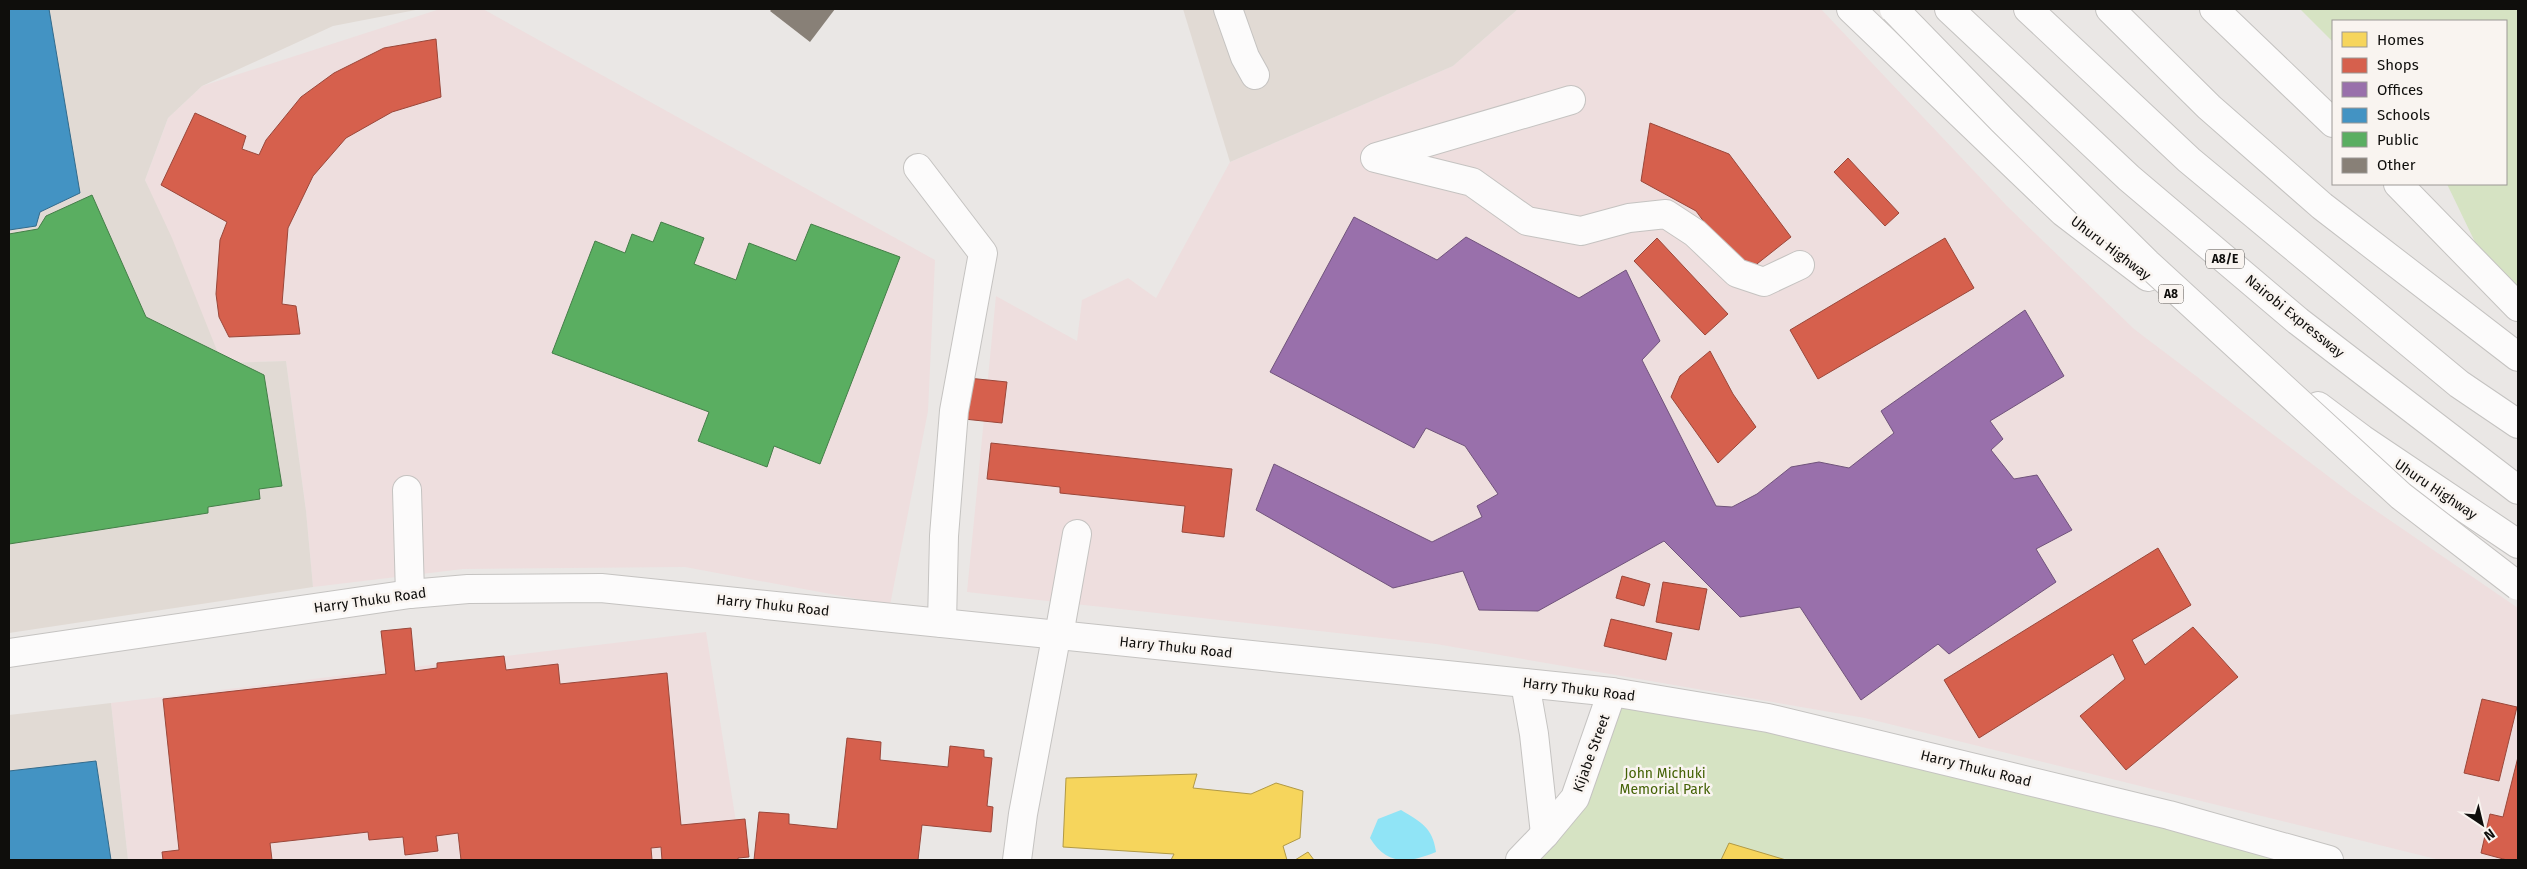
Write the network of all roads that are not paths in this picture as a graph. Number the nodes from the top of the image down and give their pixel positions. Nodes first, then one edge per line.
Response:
1 (1228, 9) edge
2 (1852, 9) edge
3 (1894, 9) edge
4 (1949, 9) edge
5 (2028, 9) edge
6 (2110, 9) edge
7 (2214, 9) edge
8 (1255, 75) dead end
9 (1571, 100) dead end
10 (2332, 122) edge
11 (918, 168) dead end
12 (2399, 185) edge
13 (1800, 265) dead end
14 (2518, 307) edge
15 (2518, 357) edge
16 (2518, 424) edge
17 (406, 490) dead end
18 (2518, 490) edge
19 (1077, 534) dead end
20 (2518, 544) edge
21 (2518, 586) edge
22 (410, 594) junction
23 (942, 623) junction
24 (1059, 635) junction
25 (9, 653) edge
26 (1525, 683) junction
27 (1612, 692) junction
28 (1545, 834) junction
29 (2298, 856) edge
30 (1017, 860) edge
31 (1520, 860) edge
32 (2329, 860) edge

1 - 8 main road
2 - 20 main road, Uhuru Highway / A8
3 - 21 main road, bridge
4 - 18 main road, Nairobi Expressway / A8/E
5 - 16 main road
6 - 15 main road
7 - 10 main road
9 - 13 main road
11 - 23 main road
12 - 14 main road
17 - 22 main road
19 - 24 main road
22 - 23 main road, Harry Thuku Road
22 - 25 main road, Harry Thuku Road
23 - 24 main road, Harry Thuku Road
24 - 26 main road, Harry Thuku Road
24 - 30 main road
26 - 27 main road, Harry Thuku Road
26 - 28 main road
27 - 28 main road, Kijabe Street
27 - 29 main road, Harry Thuku Road
28 - 31 main road, Kijabe Street
29 - 32 main road, Harry Thuku Road

